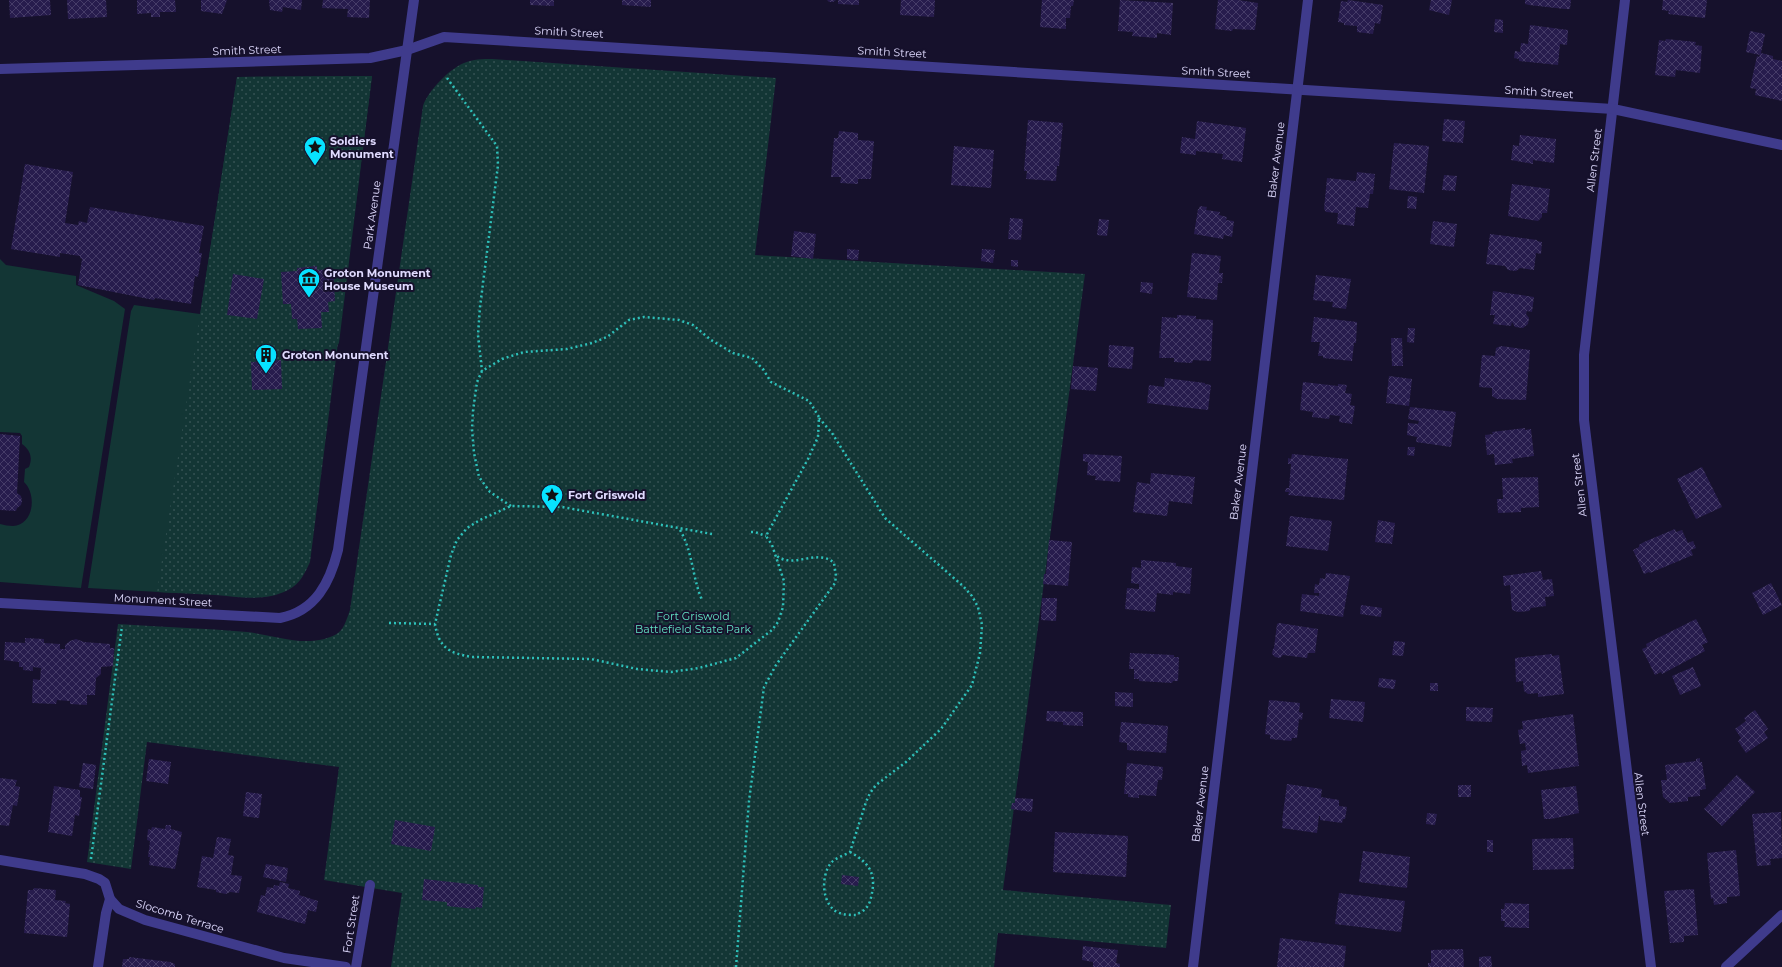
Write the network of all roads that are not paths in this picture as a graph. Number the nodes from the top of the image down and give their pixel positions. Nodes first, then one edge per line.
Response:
1 (414, 0) edge
2 (1308, 0) edge
3 (1625, 0) edge
4 (407, 50) junction
5 (0, 69) edge
6 (1297, 89) junction
7 (1613, 109) junction
8 (1782, 145) edge
9 (319, 596) joint
10 (0, 603) edge
11 (0, 860) edge
12 (370, 885) dead end
13 (110, 899) junction
14 (1782, 915) edge
15 (98, 967) edge
16 (346, 967) edge
17 (356, 967) edge
18 (1193, 967) edge
19 (1650, 967) edge
20 (1726, 967) edge

1 - 4 street, Park Avenue
2 - 6 street, Baker Avenue
3 - 7 street, Allen Street
4 - 5 street, Smith Street
4 - 6 street, Smith Street
4 - 9 street, Park Avenue
6 - 7 street, Smith Street
6 - 18 street, Baker Avenue
7 - 8 street, Smith Street
7 - 19 street, Allen Street
9 - 10 street, Monument Street
11 - 13 street, Slocomb Terrace
12 - 17 street, Fort Street
13 - 15 street
13 - 16 street, Slocomb Terrace
14 - 20 street

